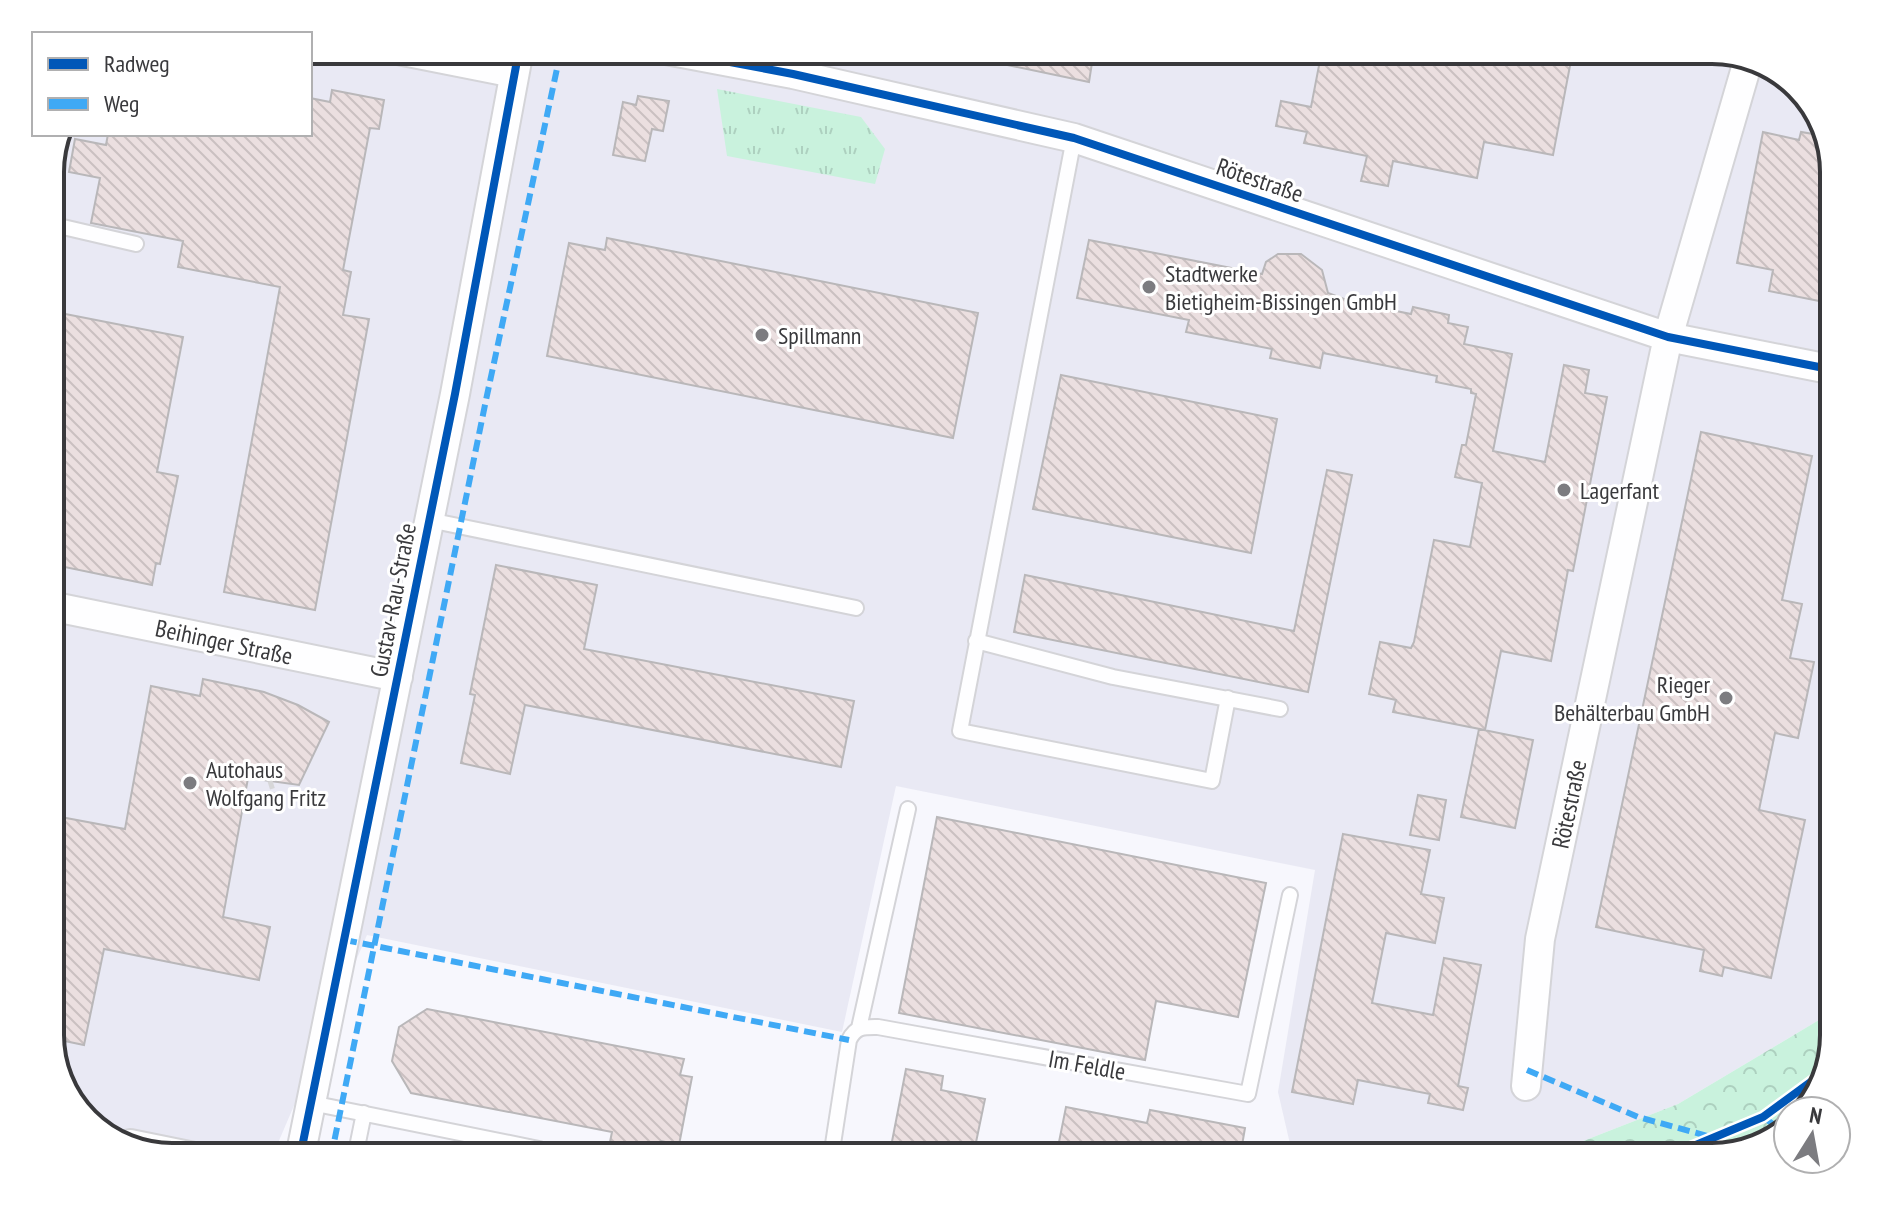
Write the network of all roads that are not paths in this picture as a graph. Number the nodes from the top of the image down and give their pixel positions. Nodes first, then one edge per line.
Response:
1 (517, 64) edge
2 (740, 64) edge
3 (1745, 70) edge
4 (1074, 138) junction
5 (64, 227) edge
6 (136, 244) dead end
7 (1668, 337) junction
8 (1820, 367) edge
9 (429, 520) junction
10 (856, 608) dead end
11 (64, 609) edge
12 (976, 641) junction
13 (398, 677) junction
14 (1228, 698) junction
15 (1280, 709) dead end
16 (908, 809) dead end
17 (1290, 895) dead end
18 (859, 1028) junction
19 (1526, 1086) dead end
20 (311, 1103) junction
21 (364, 1113) junction
22 (303, 1143) edge
23 (358, 1143) edge
24 (363, 1143) edge
25 (510, 1143) edge
26 (833, 1143) edge

1 - 9 street, Gustav-Rau-Straße
2 - 4 street, Rötestraße
3 - 7 street, Rötestraße
4 - 7 street, Rötestraße
4 - 12 lane
5 - 6 lane
7 - 8 street, Rötestraße
7 - 19 street, Rötestraße
9 - 10 lane
9 - 13 street, Gustav-Rau-Straße
11 - 13 street, Beihinger Straße
12 - 14 lane
12 - 14 lane
13 - 20 street, Gustav-Rau-Straße
14 - 15 lane
16 - 18 lane
17 - 18 lane, Im Feldle
18 - 26 lane
20 - 21 lane
20 - 22 street, Gustav-Rau-Straße
21 - 23 lane
21 - 24 lane
21 - 25 lane

